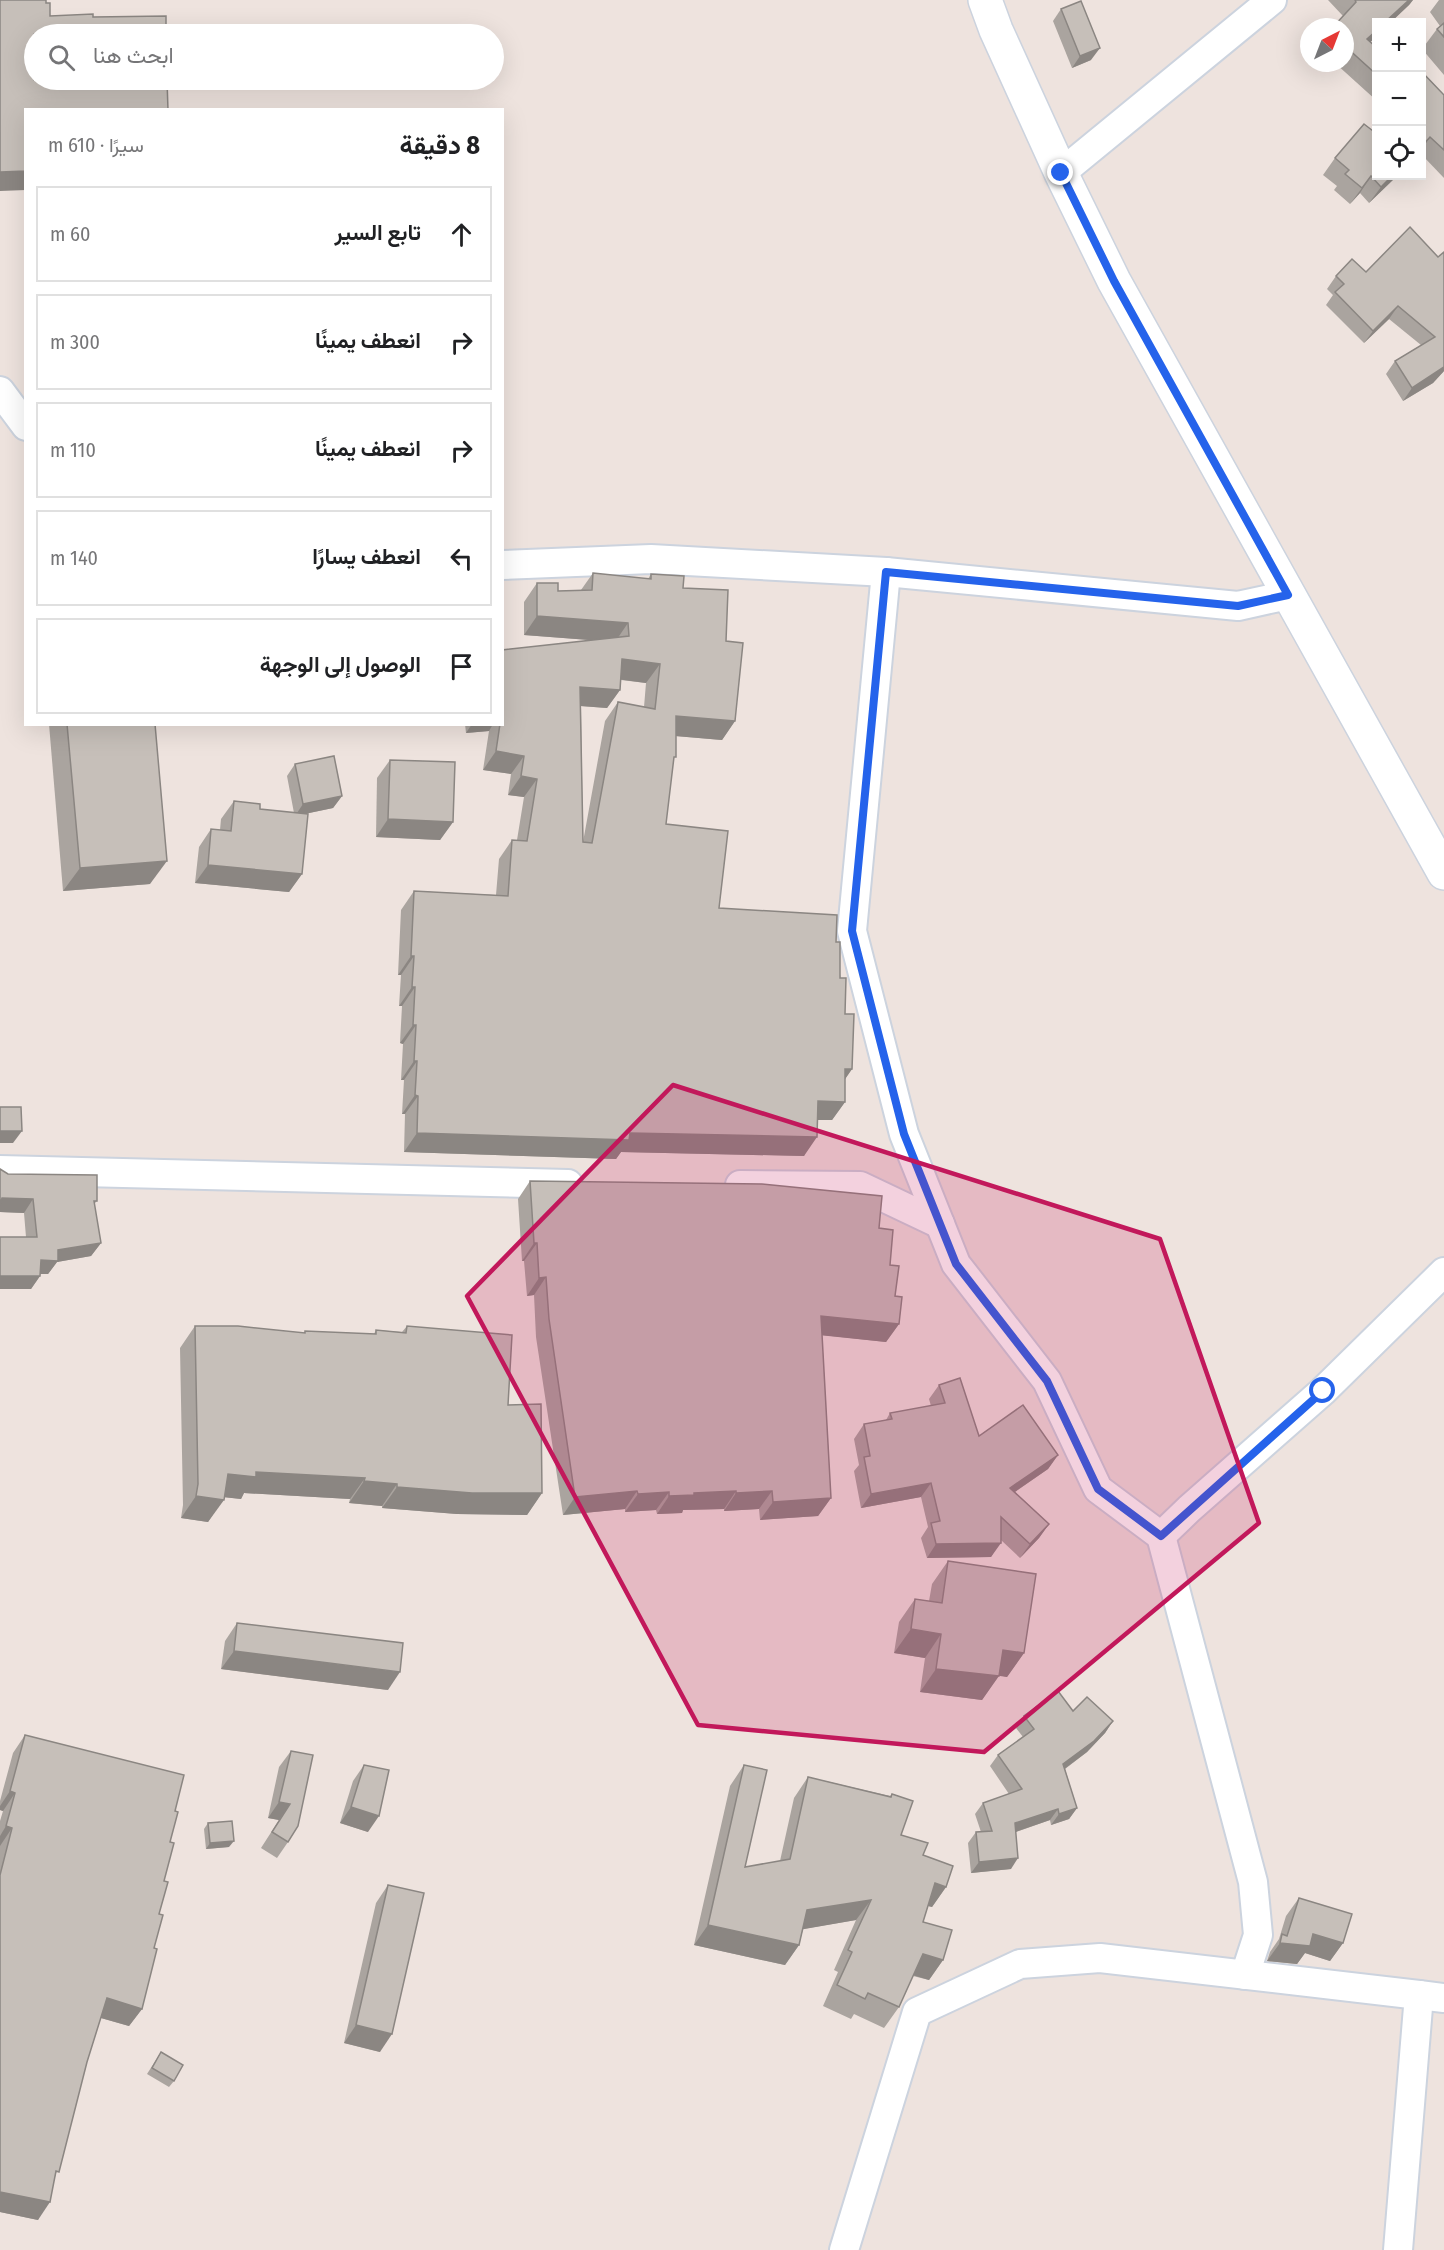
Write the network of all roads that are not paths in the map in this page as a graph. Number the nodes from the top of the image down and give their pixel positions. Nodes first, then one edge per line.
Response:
1 (985, 0) edge
2 (1272, 0) edge
3 (1061, 173) junction
4 (0, 391) edge
5 (24, 423) edge
6 (504, 565) edge
7 (886, 572) junction
8 (1288, 595) junction
9 (1444, 873) edge
10 (0, 1170) edge
11 (600, 1184) edge
12 (718, 1185) edge
13 (940, 1224) junction
14 (1444, 1272) edge
15 (1161, 1536) junction
16 (1245, 1975) junction
17 (1432, 1997) edge
18 (844, 2250) edge
19 (1398, 2250) edge

1 - 3 main road
2 - 3 street
3 - 8 main road
4 - 5 street
6 - 7 street
7 - 8 street
7 - 13 street
8 - 9 main road
10 - 11 street
12 - 13 street
13 - 15 street
14 - 15 street
15 - 16 street
16 - 17 street
16 - 18 street
17 - 19 street

